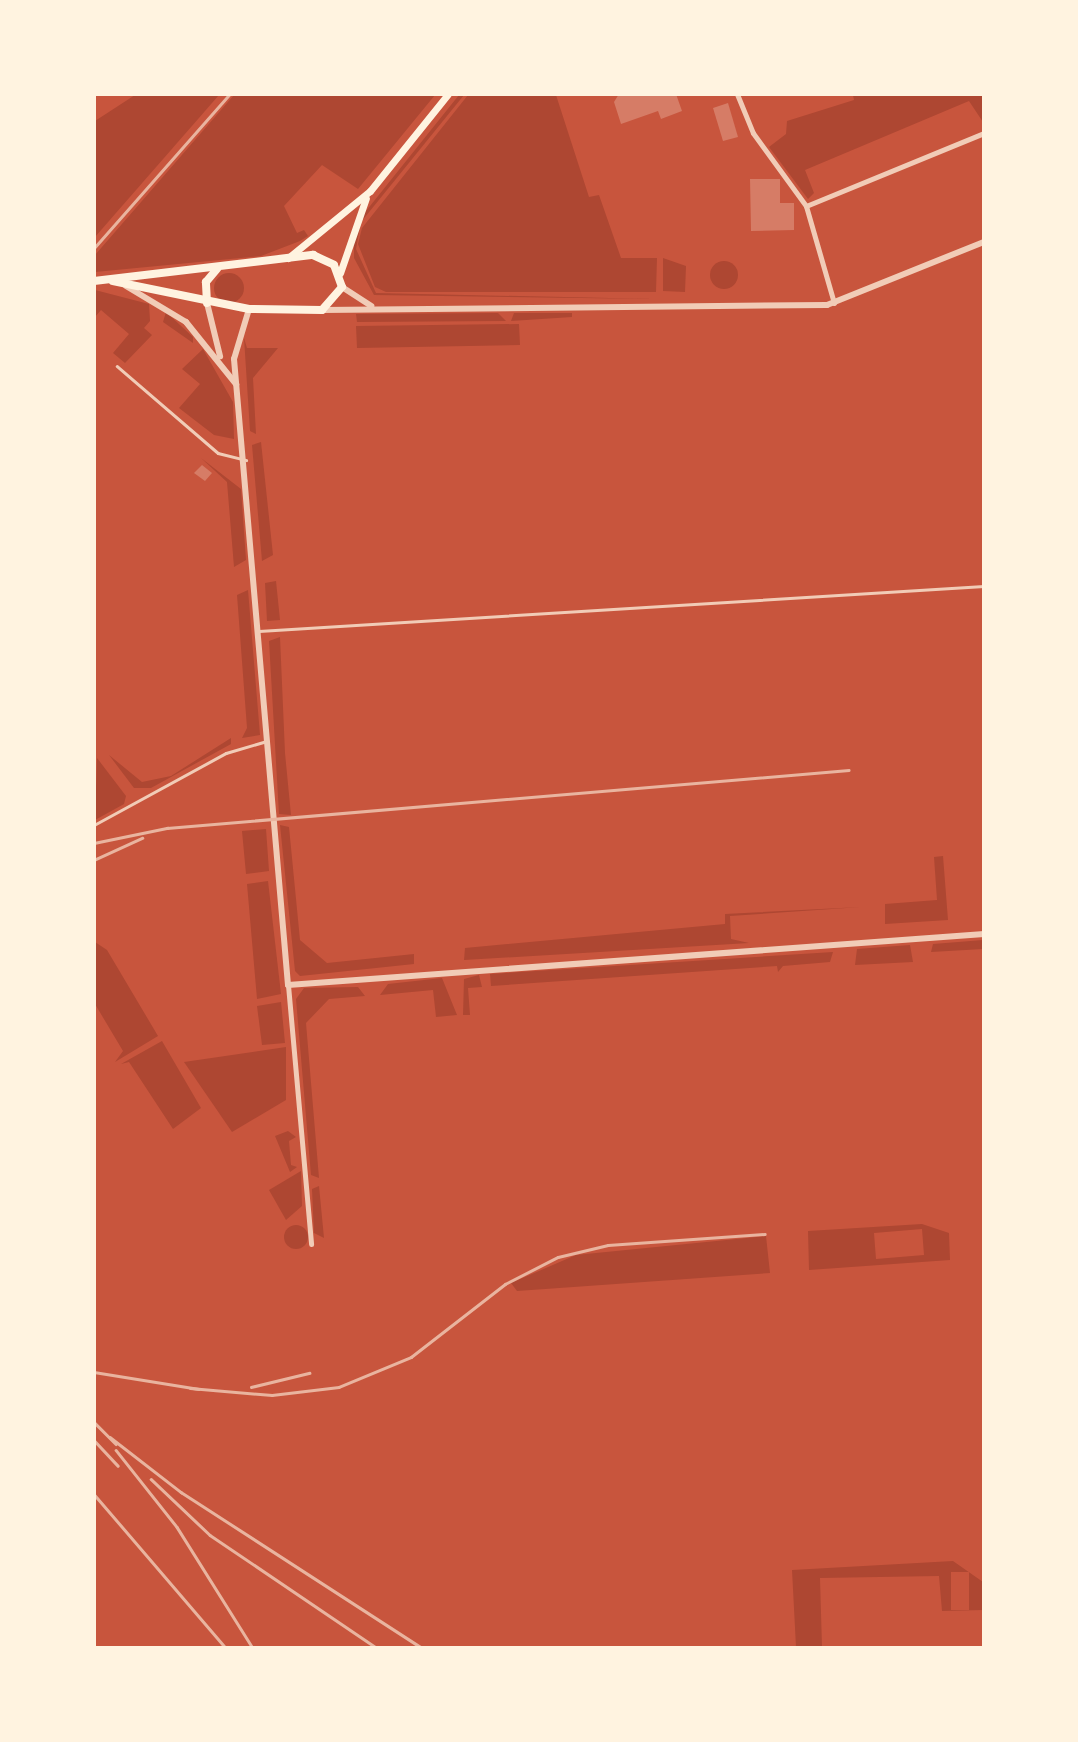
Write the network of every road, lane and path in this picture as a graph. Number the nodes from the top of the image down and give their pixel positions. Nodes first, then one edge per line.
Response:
1 (448, 94) edge
2 (737, 94) edge
3 (984, 133) edge
4 (370, 191) junction
5 (806, 206) junction
6 (984, 242) edge
7 (286, 259) junction
8 (219, 268) junction
9 (340, 273) junction
10 (94, 281) edge
11 (113, 281) junction
12 (342, 287) junction
13 (207, 303) junction
14 (834, 303) junction
15 (371, 306) junction
16 (249, 309) junction
17 (322, 310) junction
18 (221, 360) junction
19 (117, 366) dead end
20 (236, 386) junction
21 (246, 460) junction
22 (984, 586) edge
23 (259, 631) junction
24 (267, 741) junction
25 (94, 825) edge
26 (984, 934) edge
27 (288, 985) junction
28 (311, 1244) dead end

1 - 4 main road
2 - 5 street
3 - 5 street
4 - 7 main road
4 - 9 main road
5 - 14 street
6 - 14 street
7 - 8 main road
7 - 9 main road
8 - 11 main road
8 - 13 main road
9 - 12 main road
10 - 11 main road
11 - 13 main road
11 - 18 street
12 - 15 street
12 - 17 main road
13 - 16 main road
13 - 18 street
14 - 15 street
15 - 17 street
16 - 17 main road
16 - 20 street
18 - 20 street
19 - 21 lane
20 - 21 street
21 - 23 street
22 - 23 lane
23 - 24 street
24 - 25 lane
24 - 27 street
26 - 27 street
27 - 28 street

